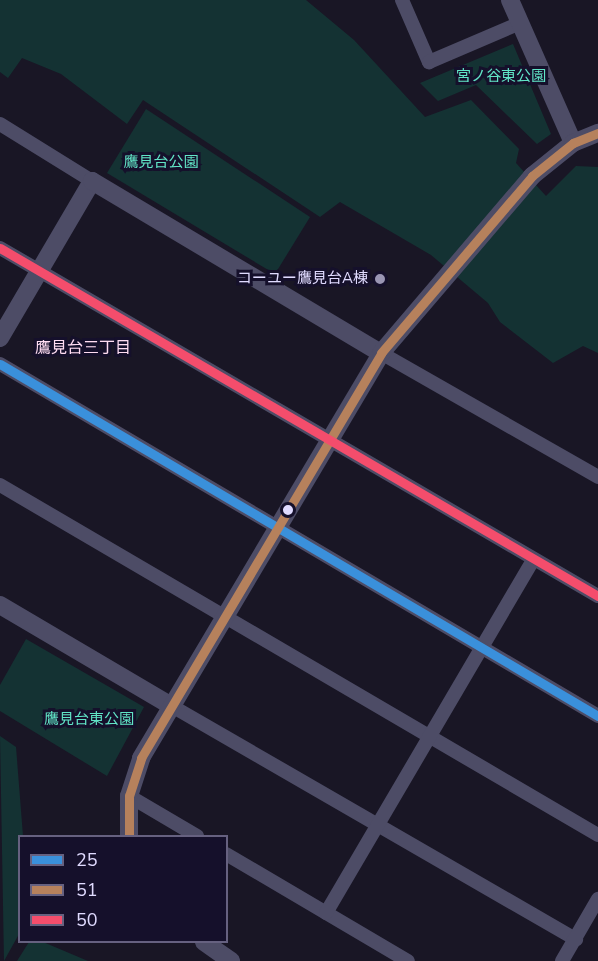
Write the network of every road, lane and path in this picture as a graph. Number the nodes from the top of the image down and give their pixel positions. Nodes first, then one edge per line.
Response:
1 (402, 0) edge
2 (510, 0) edge
3 (520, 23) junction
4 (0, 124) edge
5 (598, 133) edge
6 (573, 143) junction
7 (92, 181) junction
8 (0, 248) edge
9 (39, 271) junction
10 (0, 338) edge
11 (381, 353) junction
12 (0, 364) edge
13 (328, 441) junction
14 (598, 477) edge
15 (0, 485) edge
16 (274, 529) junction
17 (533, 560) junction
18 (598, 596) edge
19 (0, 605) edge
20 (224, 616) junction
21 (482, 648) junction
22 (170, 705) junction
23 (598, 716) edge
24 (428, 735) junction
25 (129, 796) junction
26 (376, 823) junction
27 (129, 835) edge
28 (194, 835) edge
29 (598, 835) edge
30 (228, 855) edge
31 (598, 900) edge
32 (326, 913) junction
33 (576, 939) junction
34 (205, 943) edge
35 (231, 961) edge
36 (408, 961) edge
37 (562, 961) edge

1 - 3 street
2 - 3 street
3 - 6 street
4 - 7 street
5 - 6 street
6 - 11 street
7 - 9 street
7 - 11 street
8 - 9 street
9 - 10 street
9 - 13 street
11 - 13 street
11 - 14 street
12 - 16 street
13 - 16 street
13 - 17 street
15 - 20 street
16 - 20 street
16 - 21 street
17 - 18 street
17 - 21 street
19 - 22 street
20 - 22 street
20 - 24 street
21 - 23 street
21 - 24 street
22 - 25 street
22 - 26 street
24 - 26 street
24 - 29 street
25 - 27 street
25 - 28 street
26 - 32 street
26 - 33 street
30 - 32 street
31 - 33 street
32 - 36 street
33 - 37 street
34 - 35 street

